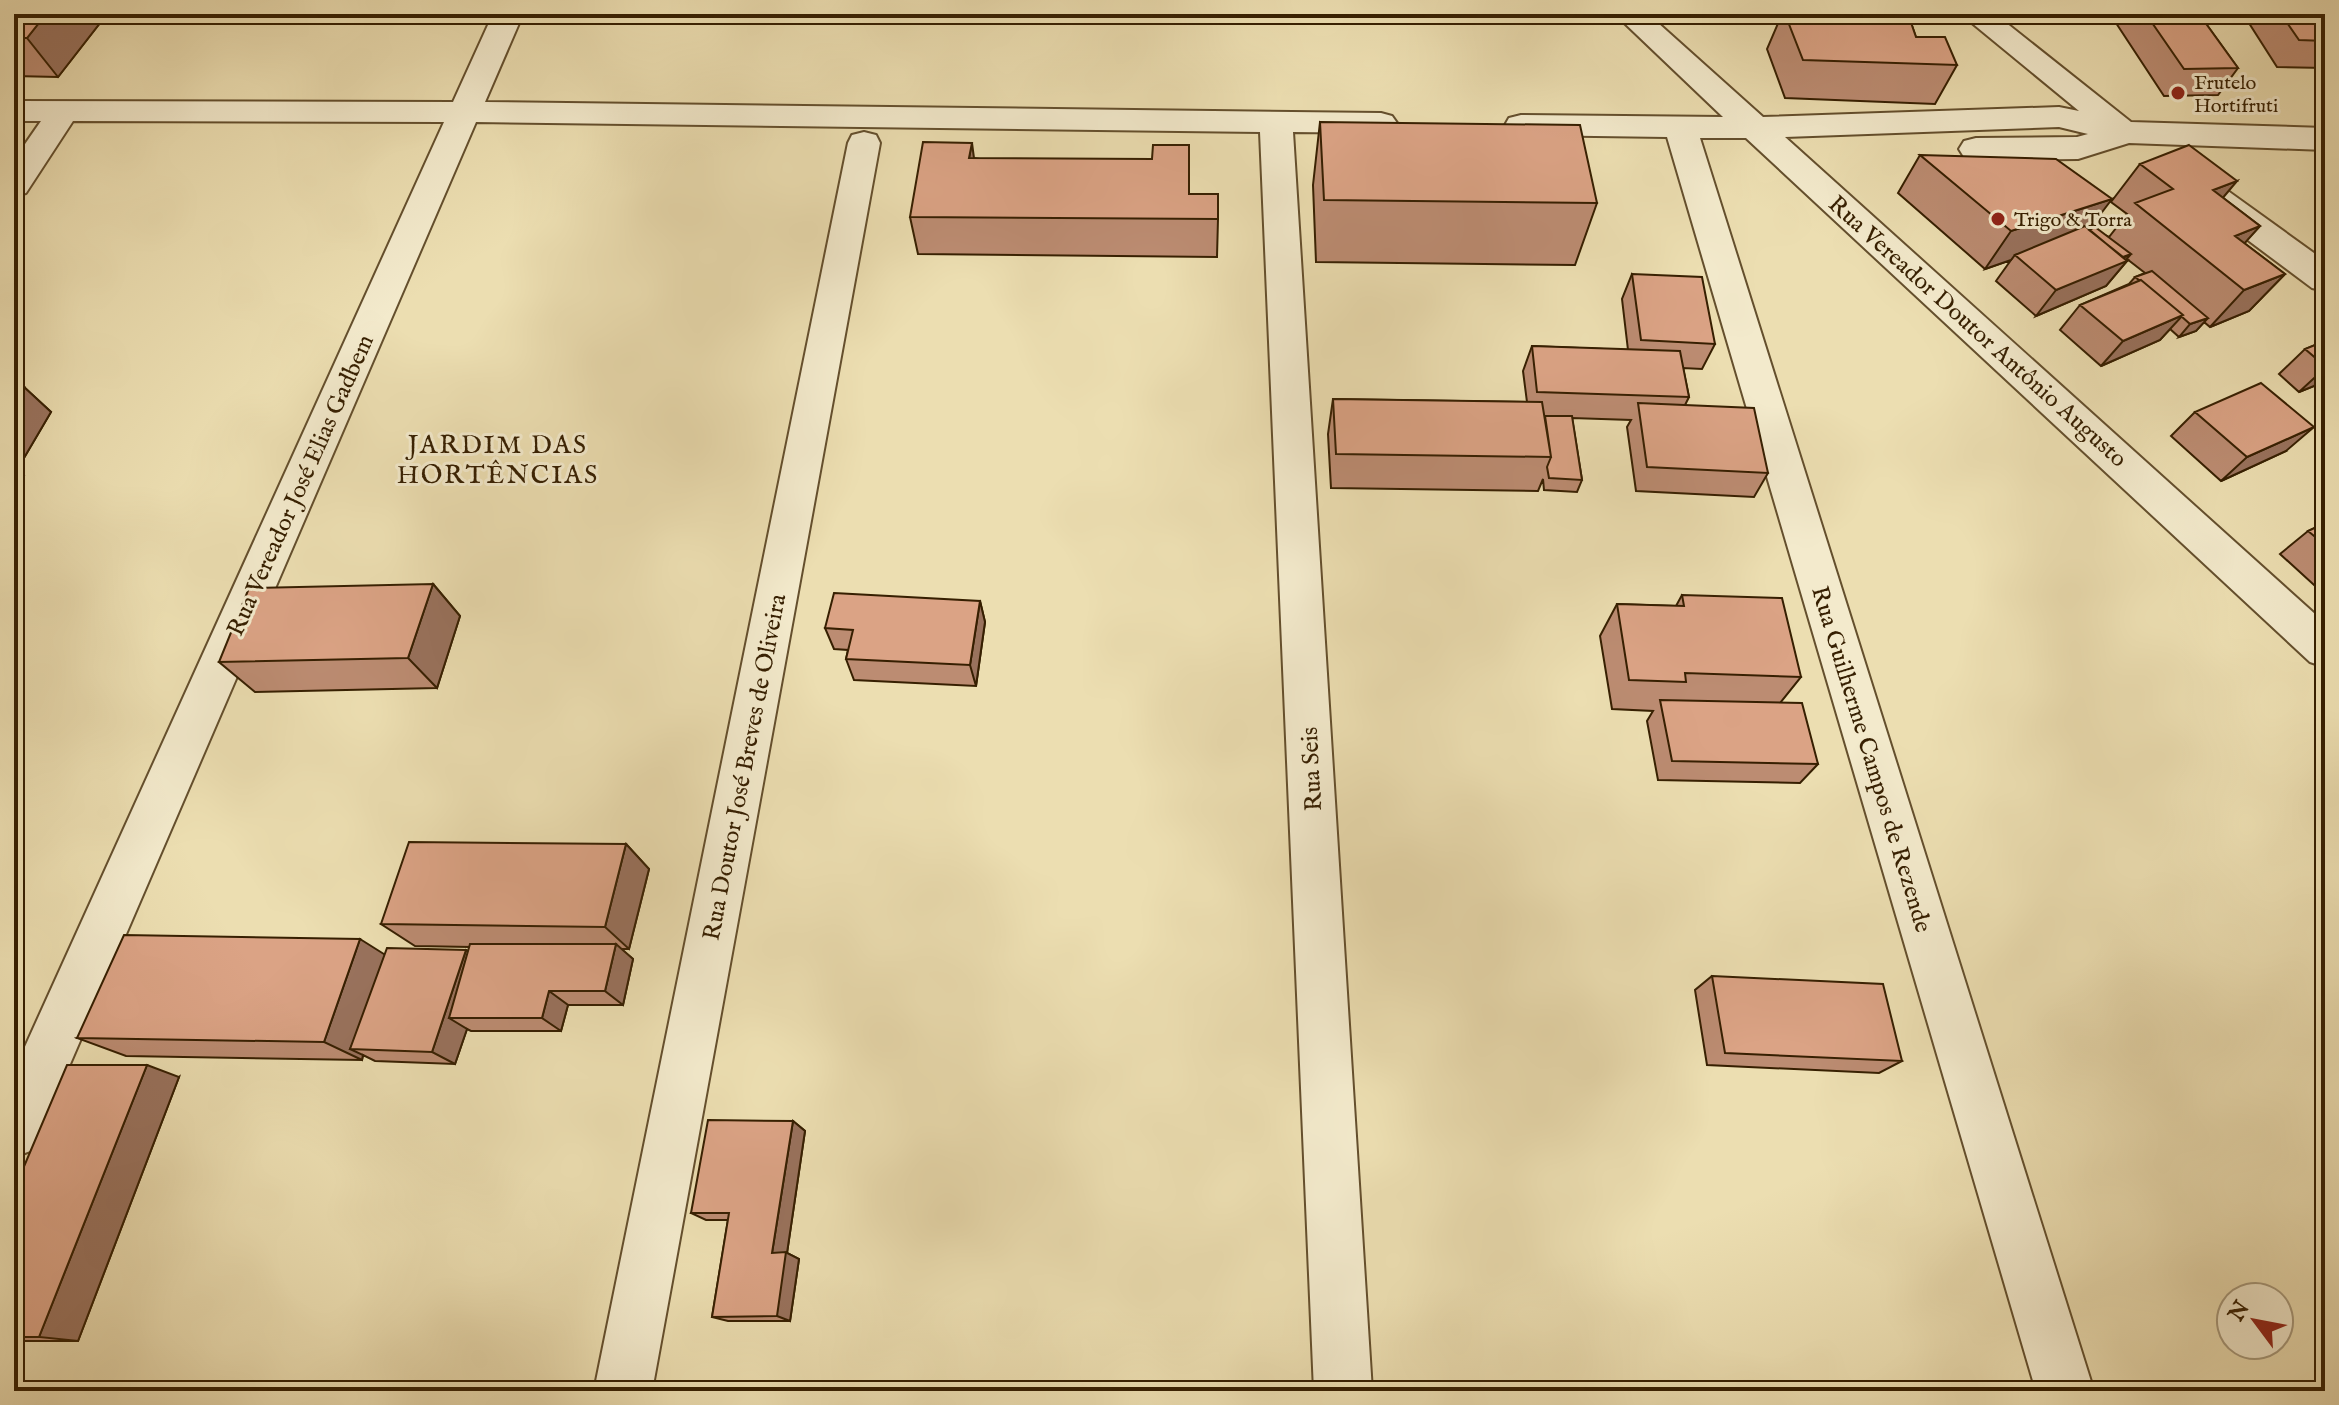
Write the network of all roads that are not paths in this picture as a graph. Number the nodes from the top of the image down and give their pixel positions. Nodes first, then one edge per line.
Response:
1 (508, 14) edge
2 (1630, 14) edge
3 (1976, 14) edge
4 (14, 111) edge
5 (458, 125) junction
6 (41, 129) edge
7 (2127, 132) junction
8 (1278, 134) junction
9 (1410, 135) edge
10 (1496, 136) edge
11 (1682, 137) junction
12 (1769, 139) junction
13 (2325, 139) edge
14 (864, 143) junction
15 (14, 185) edge
16 (2325, 279) edge
17 (2325, 649) edge
18 (14, 1131) edge
19 (623, 1391) edge
20 (1343, 1391) edge
21 (2065, 1391) edge

1 - 5 street, Rua Vereador José Elias Gadbem
2 - 12 street, Rua Vereador Doutor Antônio Augusto
3 - 7 street
4 - 6 street
5 - 6 street
5 - 8 street
5 - 14 street
5 - 18 street, Rua Vereador José Elias Gadbem
6 - 15 street
7 - 12 street
7 - 13 street
7 - 16 street
8 - 9 street
8 - 14 street
8 - 20 street, Rua Seis
10 - 11 street
11 - 12 street
11 - 21 street, Rua Guilherme Campos de Rezende
12 - 17 street, Rua Vereador Doutor Antônio Augusto
14 - 19 street, Rua Doutor José Breves de Oliveira

